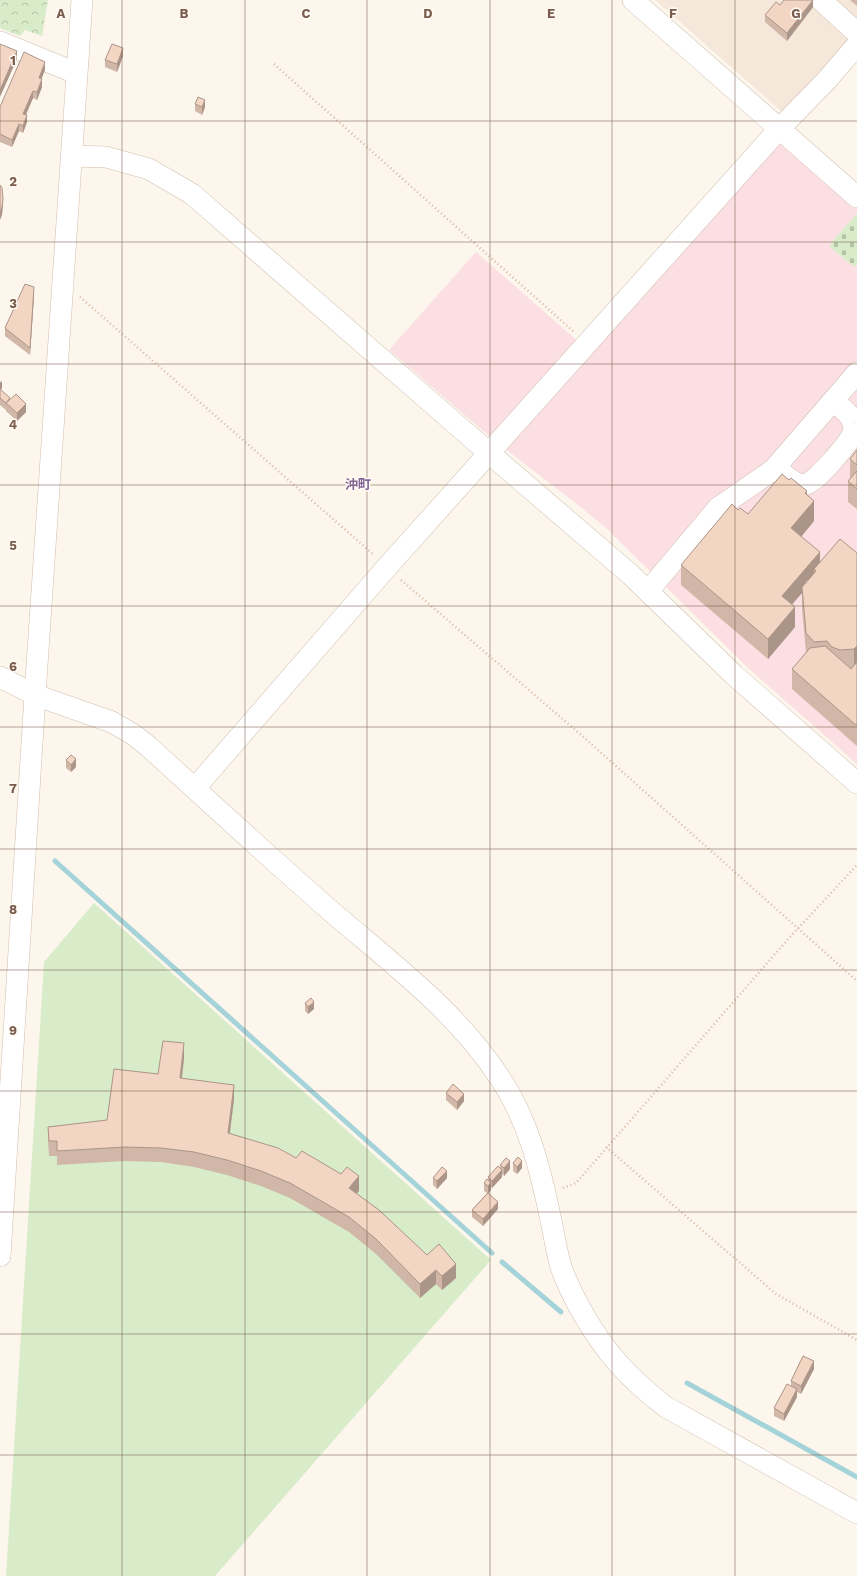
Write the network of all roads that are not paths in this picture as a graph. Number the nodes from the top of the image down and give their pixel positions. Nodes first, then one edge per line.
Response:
1 (82, 0) edge
2 (633, 0) edge
3 (821, 0) edge
4 (857, 34) edge
5 (0, 42) edge
6 (857, 45) edge
7 (76, 73) junction
8 (780, 128) junction
9 (70, 156) junction
10 (857, 197) edge
11 (857, 373) edge
12 (833, 400) junction
13 (489, 453) junction
14 (776, 467) junction
15 (648, 591) junction
16 (0, 677) edge
17 (35, 695) junction
18 (857, 783) edge
19 (195, 788) junction
20 (0, 1256) edge
21 (857, 1513) edge

1 - 7 street
2 - 8 street
3 - 4 street
5 - 7 street
6 - 8 street
7 - 9 street
8 - 10 street
8 - 13 street
9 - 13 street
9 - 17 street
11 - 12 street
12 - 14 street
12 - 14 street
13 - 15 street
13 - 19 street
14 - 15 street
15 - 18 street
16 - 17 street
17 - 19 street
17 - 20 street
19 - 21 street

